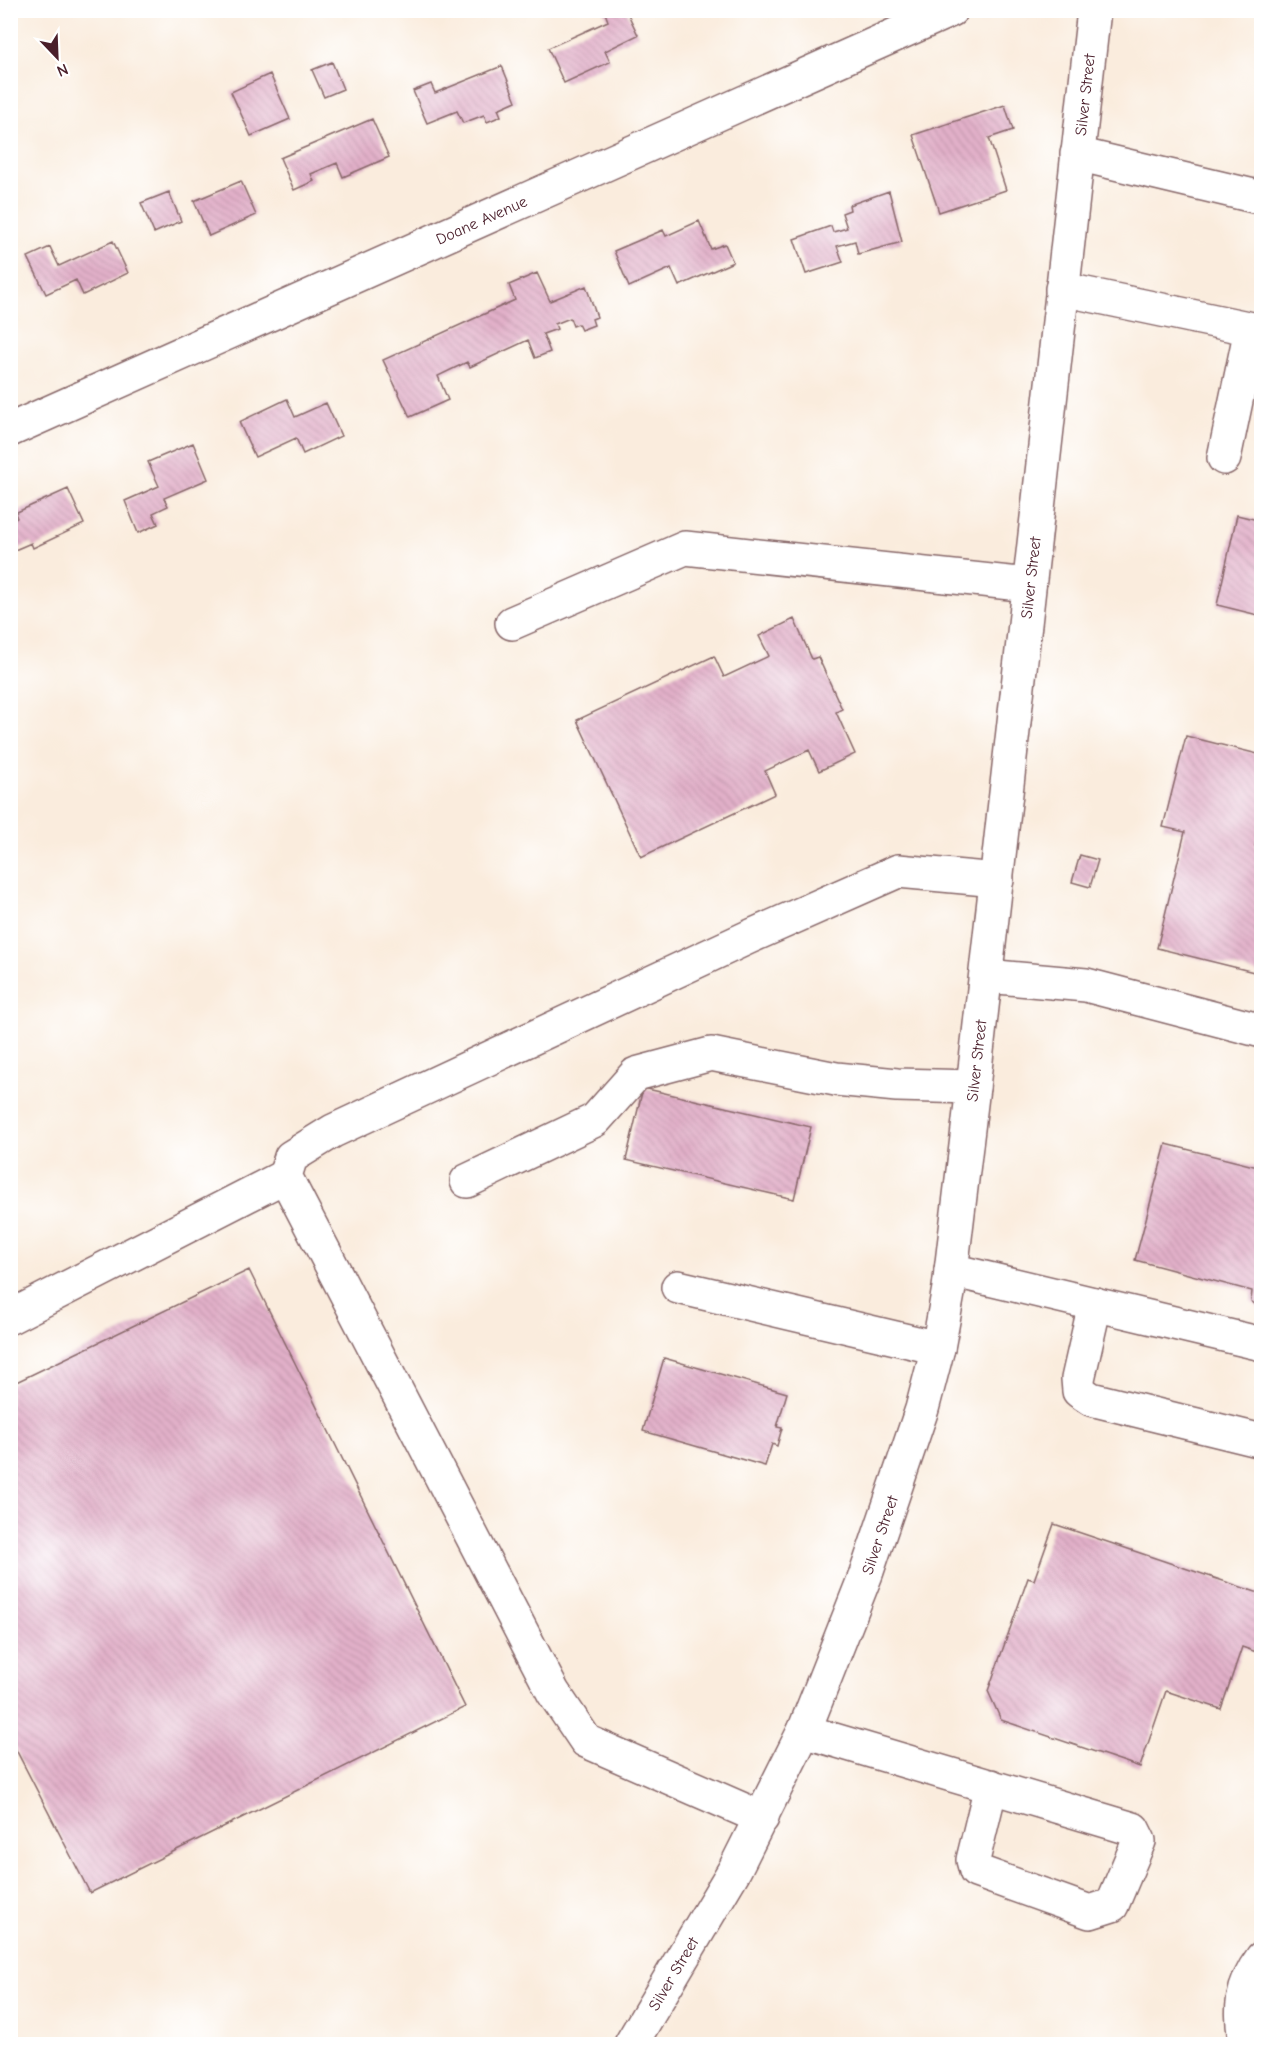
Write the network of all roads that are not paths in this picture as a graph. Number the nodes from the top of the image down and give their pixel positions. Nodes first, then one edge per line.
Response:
1 (951, 10) edge
2 (1094, 10) edge
3 (1077, 154) junction
4 (1262, 198) edge
5 (1062, 289) junction
6 (1256, 330) edge
7 (10, 430) edge
8 (1224, 458) dead end
9 (1029, 585) junction
10 (512, 623) dead end
11 (997, 880) junction
12 (986, 976) junction
13 (1262, 1031) edge
14 (973, 1087) junction
15 (285, 1176) junction
16 (467, 1181) dead end
17 (951, 1270) junction
18 (678, 1287) dead end
19 (1095, 1304) junction
20 (10, 1317) edge
21 (1262, 1344) edge
22 (938, 1348) junction
23 (1262, 1441) edge
24 (804, 1731) junction
25 (991, 1786) junction
26 (762, 1818) junction
27 (1262, 1958) edge
28 (631, 2044) edge
29 (1246, 2044) edge

1 - 7 street, Doane Avenue
2 - 3 street, Silver Street
3 - 4 street
3 - 5 street, Silver Street
5 - 6 street
5 - 9 street, Silver Street
6 - 8 street
9 - 10 street
9 - 11 street, Silver Street
11 - 12 street, Silver Street
11 - 15 street
12 - 13 street
12 - 14 street, Silver Street
14 - 16 street
14 - 17 street, Silver Street
15 - 20 street
15 - 26 street
17 - 19 street
17 - 22 street, Silver Street
18 - 22 street
19 - 21 street
19 - 23 street
22 - 24 street, Silver Street
24 - 25 street
24 - 26 street, Silver Street
25 - 25 street
26 - 28 street, Silver Street
27 - 29 street

